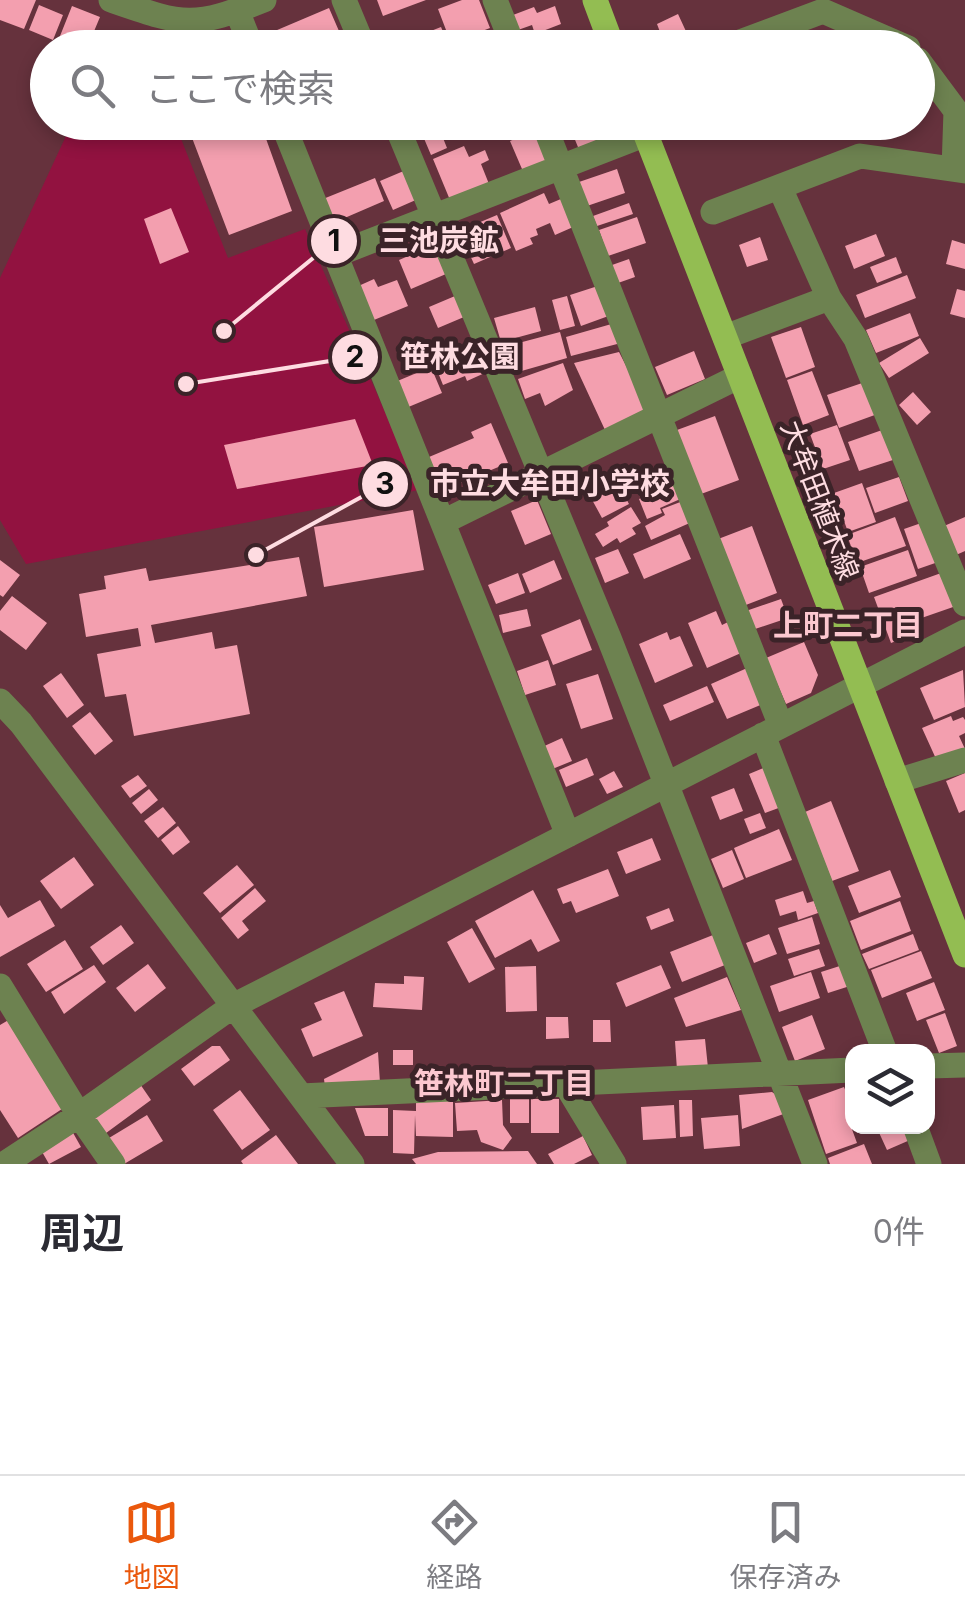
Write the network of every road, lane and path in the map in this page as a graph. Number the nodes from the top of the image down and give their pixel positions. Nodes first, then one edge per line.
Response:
1 (111, 0) edge
2 (264, 0) edge
3 (344, 0) edge
4 (495, 0) edge
5 (595, 0) edge
6 (237, 11) junction
7 (245, 30) edge
8 (356, 30) edge
9 (507, 30) edge
10 (606, 30) edge
11 (782, 30) edge
12 (867, 30) edge
13 (935, 83) edge
14 (289, 140) edge
15 (403, 140) edge
16 (551, 140) edge
17 (618, 140) edge
18 (649, 140) edge
19 (561, 167) junction
20 (960, 170) edge
21 (780, 188) junction
22 (713, 212) dead end
23 (434, 216) junction
24 (335, 254) junction
25 (830, 298) junction
26 (725, 337) junction
27 (740, 376) junction
28 (660, 416) junction
29 (540, 476) junction
30 (442, 522) junction
31 (965, 604) edge
32 (965, 632) edge
33 (859, 685) junction
34 (0, 701) edge
35 (772, 730) junction
36 (965, 760) edge
37 (897, 781) junction
38 (668, 784) junction
39 (568, 836) junction
40 (965, 955) edge
41 (0, 986) edge
42 (232, 1006) junction
43 (882, 1044) edge
44 (965, 1064) edge
45 (935, 1066) edge
46 (845, 1070) edge
47 (778, 1073) junction
48 (566, 1083) junction
49 (302, 1096) junction
50 (79, 1116) junction
51 (917, 1134) edge
52 (4, 1164) edge
53 (113, 1164) edge
54 (352, 1164) edge
55 (614, 1164) edge
56 (815, 1164) edge
57 (929, 1164) edge

1 - 6 street
2 - 6 street
3 - 8 street
4 - 9 street
5 - 10 main road
6 - 7 street
11 - 12 street
13 - 20 street
14 - 24 street
15 - 23 street
16 - 19 street
17 - 19 street
18 - 26 main road, 大牟田植木線
19 - 23 street
19 - 28 street
20 - 21 street
21 - 22 street
21 - 25 street
23 - 24 street
23 - 29 street
24 - 30 street
25 - 26 street
25 - 31 street
26 - 27 main road, 大牟田植木線
27 - 28 street
27 - 33 main road, 大牟田植木線
28 - 29 street
28 - 35 street
29 - 30 street
29 - 38 street
30 - 39 street
32 - 33 street
33 - 35 street
33 - 37 main road, 大牟田植木線
34 - 42 street
35 - 38 street
35 - 43 street
36 - 37 street
37 - 40 main road, 大牟田植木線
38 - 39 street
38 - 47 street
39 - 42 street
41 - 50 street
42 - 49 street
42 - 50 street
44 - 45 street
46 - 47 street
47 - 48 street
47 - 56 street
48 - 49 street
48 - 55 street
49 - 54 street
50 - 52 street
50 - 53 street
51 - 57 street

